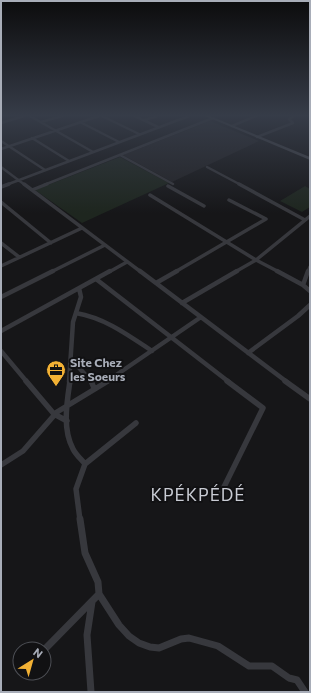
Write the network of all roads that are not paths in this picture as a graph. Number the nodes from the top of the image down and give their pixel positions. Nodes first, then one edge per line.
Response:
1 (13, 148) edge
2 (49, 148) edge
3 (87, 148) edge
4 (103, 148) edge
5 (137, 148) edge
6 (285, 148) edge
7 (93, 152) junction
8 (120, 155) junction
9 (310, 159) edge
10 (69, 161) junction
11 (1, 167) edge
12 (207, 167) dead end
13 (45, 170) junction
14 (18, 180) junction
15 (173, 184) dead end
16 (168, 186) dead end
17 (1, 187) edge
18 (32, 190) junction
19 (150, 195) dead end
20 (229, 200) dead end
21 (1, 202) edge
22 (5, 206) junction
23 (204, 206) dead end
24 (1, 208) edge
25 (310, 216) edge
26 (305, 220) junction
27 (82, 228) junction
28 (227, 242) junction
29 (1, 243) edge
30 (50, 243) junction
31 (105, 245) junction
32 (19, 258) junction
33 (256, 260) junction
34 (127, 262) junction
35 (1, 266) edge
36 (310, 267) edge
37 (96, 279) junction
38 (156, 283) junction
39 (303, 285) junction
40 (79, 288) junction
41 (310, 291) edge
42 (1, 297) edge
43 (182, 303) junction
44 (310, 305) edge
45 (76, 313) junction
46 (201, 317) junction
47 (1, 331) edge
48 (172, 338) junction
49 (1, 351) edge
50 (152, 351) junction
51 (248, 353) junction
52 (72, 359) junction
53 (94, 388) junction
54 (310, 399) edge
55 (67, 407) junction
56 (54, 414) junction
57 (67, 421) junction
58 (136, 424) dead end
59 (1, 464) edge
60 (85, 464) junction
61 (221, 493) dead end
62 (99, 594) junction
63 (92, 602) junction
64 (52, 642) edge
65 (91, 692) edge
66 (305, 692) edge

1 - 13 street
2 - 10 street
3 - 7 street
4 - 7 street
5 - 8 street
6 - 9 street
7 - 10 street
8 - 15 street
8 - 18 street
10 - 13 street
11 - 14 street
12 - 26 street
13 - 14 street
14 - 17 street
14 - 18 street
16 - 23 street
18 - 27 street
19 - 28 street
20 - 28 street
21 - 22 street
22 - 24 street
22 - 30 street
25 - 26 street
26 - 33 street
27 - 30 street
27 - 31 street
28 - 33 street
28 - 38 street
29 - 32 street
30 - 32 street
31 - 34 street
31 - 42 street
32 - 35 street
33 - 39 street
33 - 43 street
34 - 37 street
34 - 38 street
36 - 39 street
37 - 40 street
37 - 48 street
38 - 43 street
39 - 41 street
40 - 45 street
40 - 47 street
43 - 46 street
44 - 51 street
45 - 50 street
45 - 52 street
46 - 48 street
46 - 51 street
48 - 50 street
48 - 61 street
49 - 56 street
50 - 53 street
51 - 54 street
52 - 53 street
52 - 55 street
53 - 55 street
55 - 56 street
55 - 57 street
56 - 57 street
56 - 59 street
57 - 60 street
58 - 60 street
60 - 62 street
62 - 63 street
62 - 66 street
63 - 64 street
63 - 65 street

